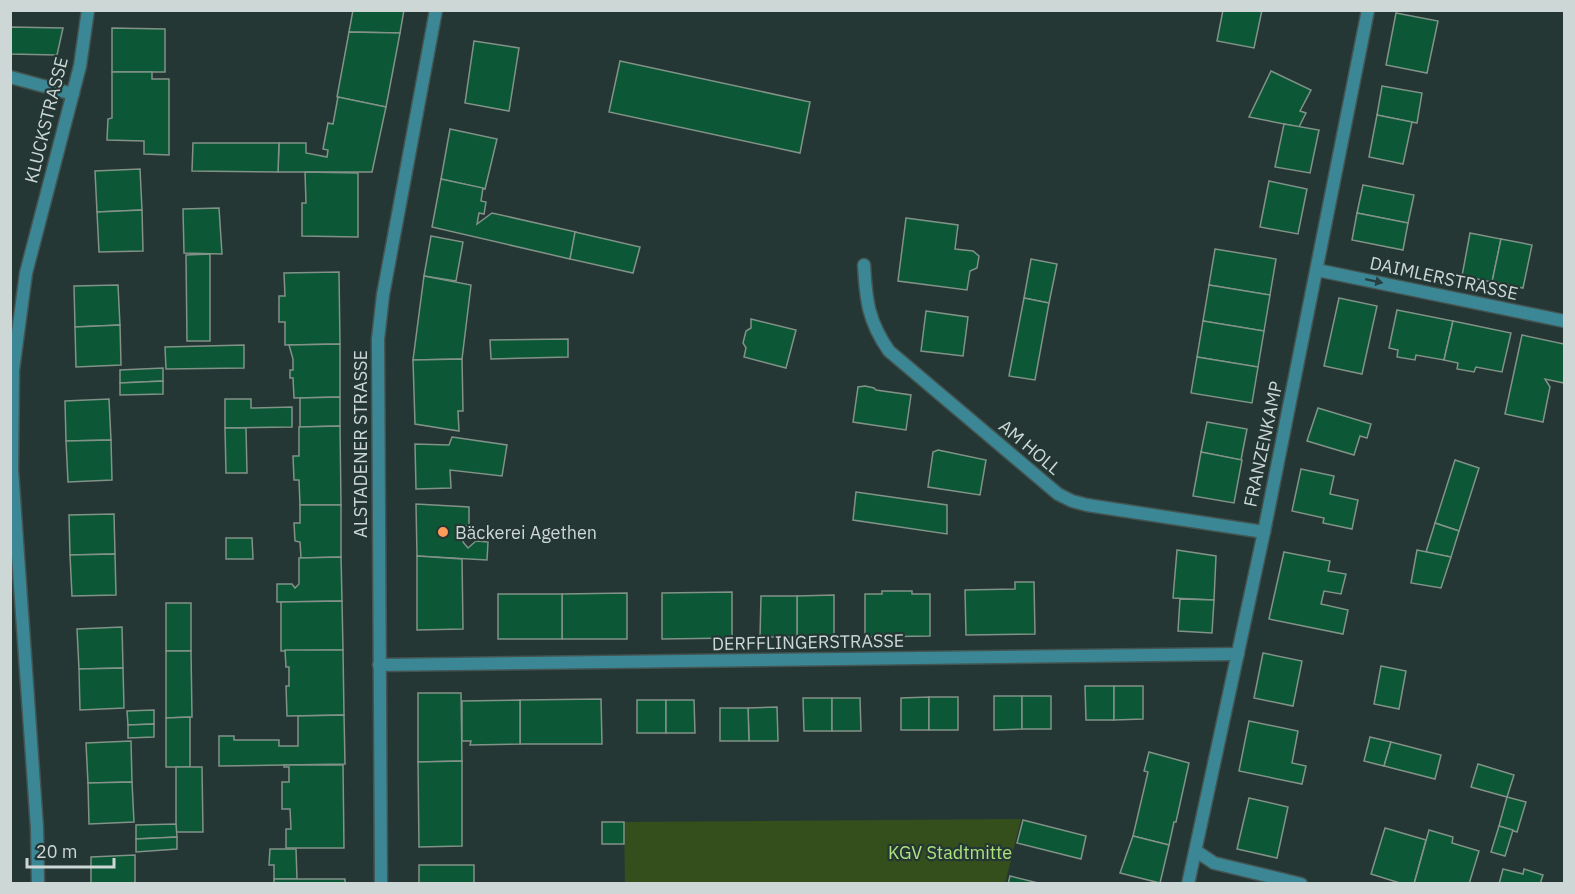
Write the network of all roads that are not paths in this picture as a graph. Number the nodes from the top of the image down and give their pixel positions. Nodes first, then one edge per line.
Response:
1 (88, 10) edge
2 (436, 10) edge
3 (1368, 10) edge
4 (10, 77) edge
5 (73, 94) junction
6 (864, 265) dead end
7 (1317, 270) junction
8 (1564, 321) edge
9 (1264, 532) junction
10 (1238, 654) junction
11 (379, 665) junction
12 (1196, 851) junction
13 (38, 884) edge
14 (381, 884) edge
15 (1188, 884) edge
16 (1301, 884) edge

1 - 5 street, KLUCKSTRASSE
2 - 11 street, ALSTADENER STRASSE
3 - 7 street, FRANZENKAMP
4 - 5 street
5 - 13 street, KLUCKSTRASSE
6 - 9 street, AM HOLL
7 -> 8 street, DAIMLERSTRASSE
7 - 9 street, FRANZENKAMP
9 - 10 street, FRANZENKAMP
10 - 11 street, DERFFLINGERSTRASSE
10 - 12 street, FRANZENKAMP
11 - 14 street, ALSTADENER STRASSE
12 - 15 street, FRANZENKAMP
12 - 16 street

